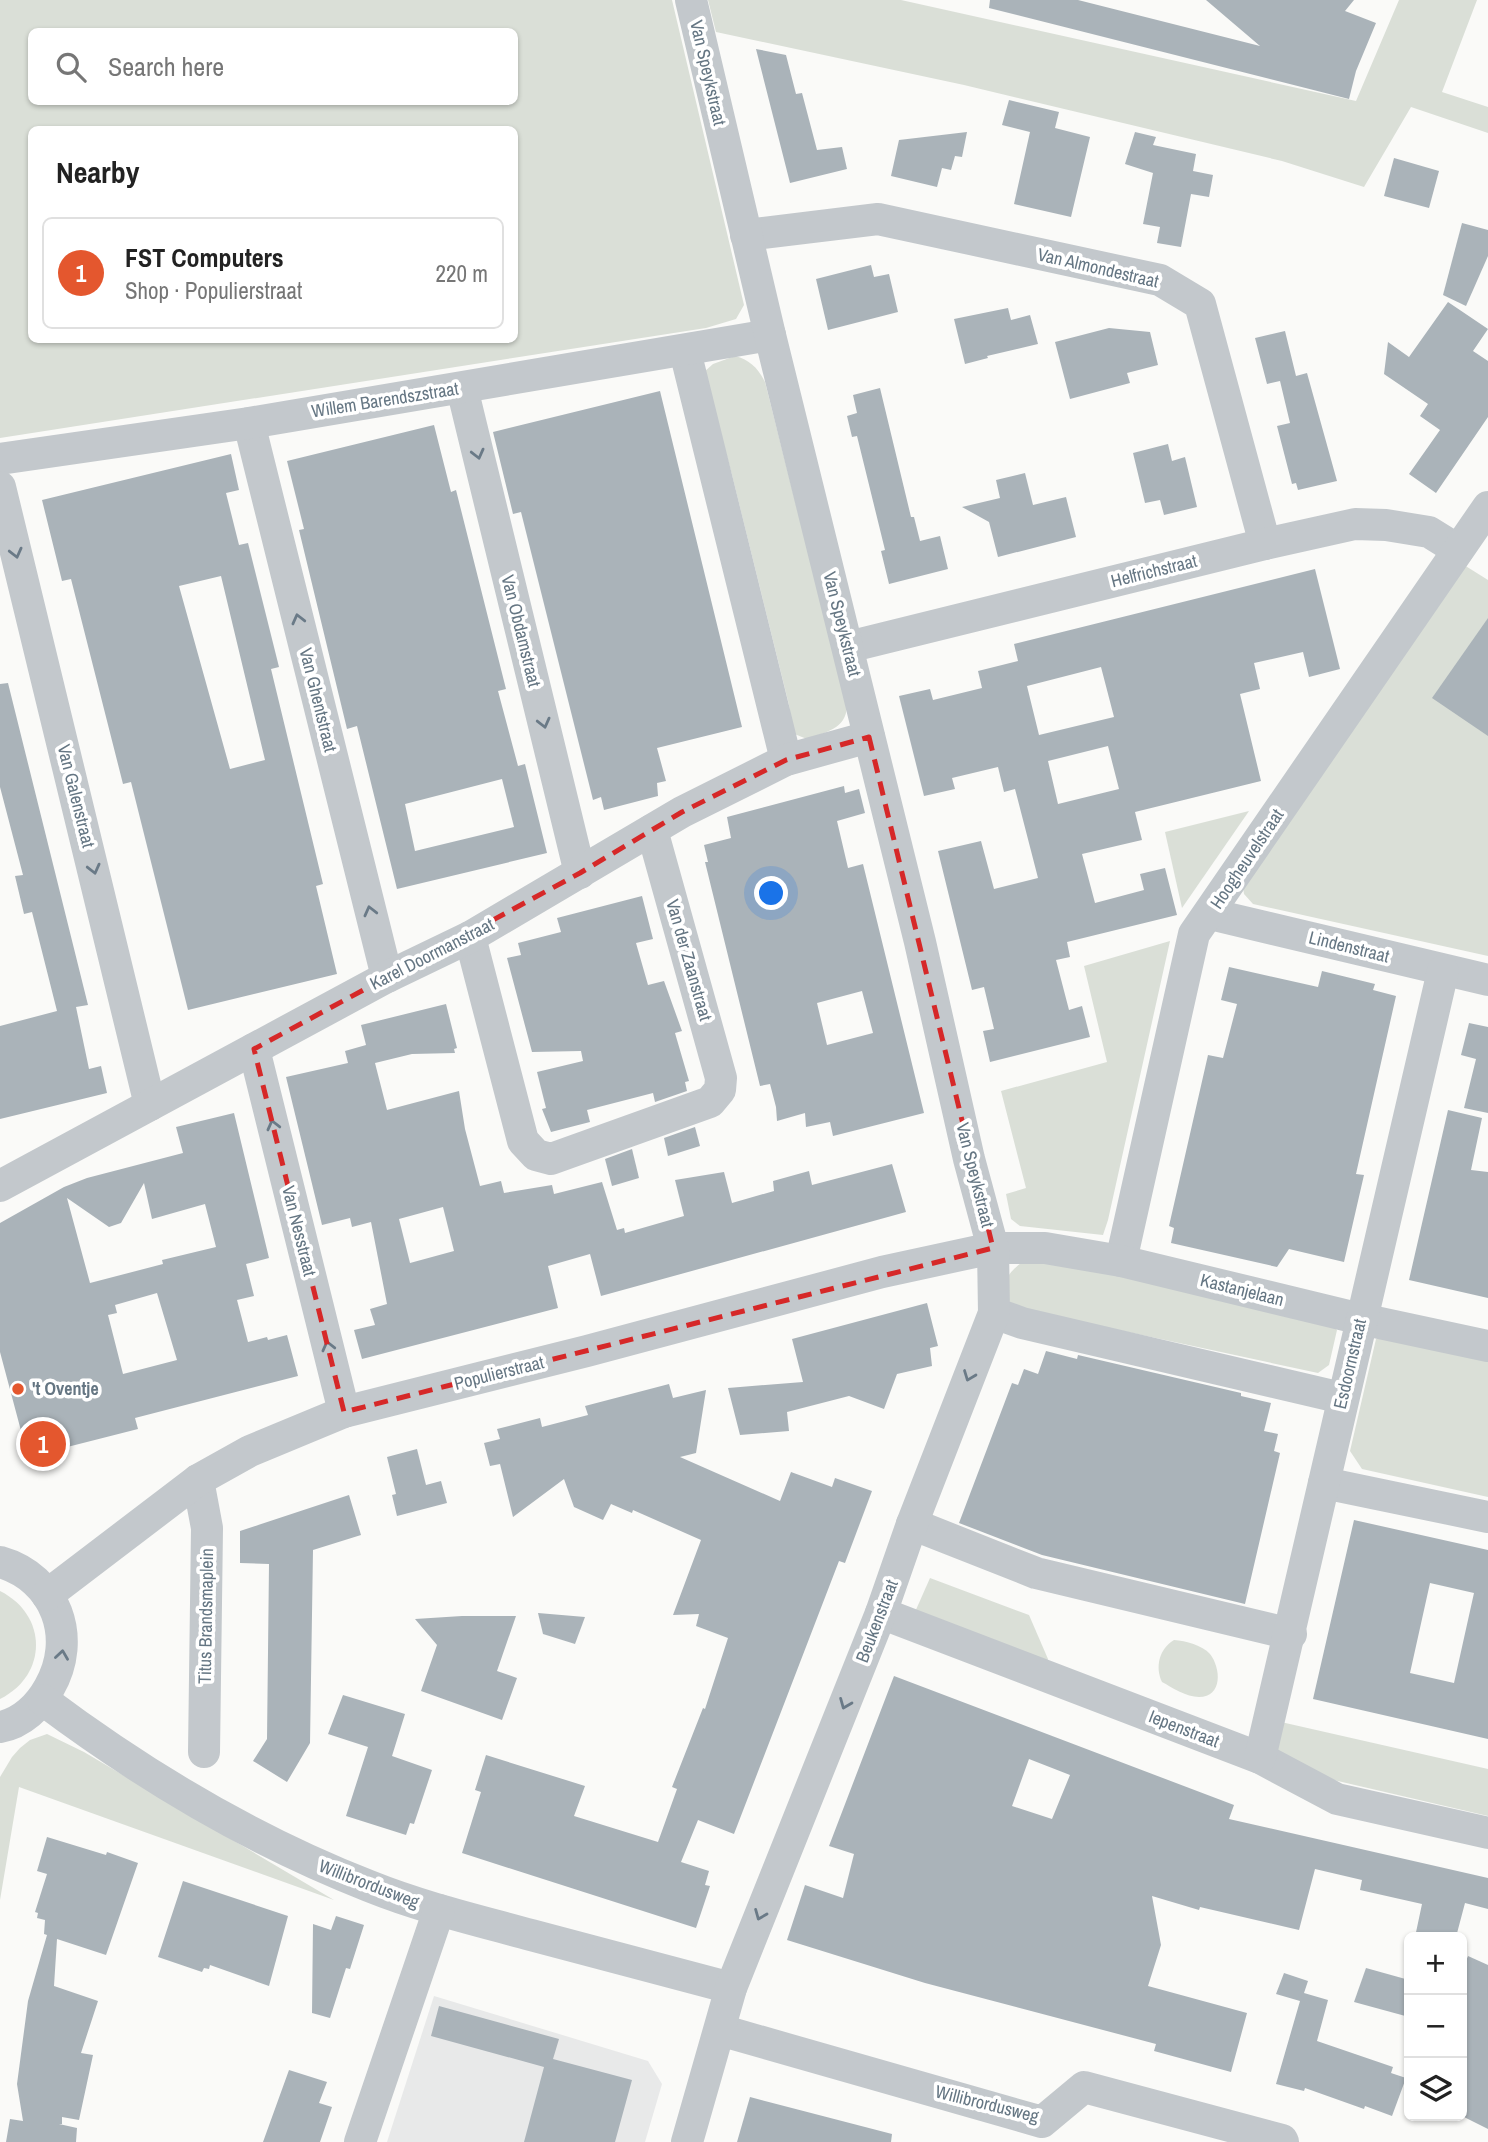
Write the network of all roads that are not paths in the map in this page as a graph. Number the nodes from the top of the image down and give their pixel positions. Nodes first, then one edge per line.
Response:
1 (691, 0) edge
2 (746, 235) junction
3 (770, 335) junction
4 (685, 351) junction
5 (462, 388) junction
6 (249, 423) junction
7 (0, 459) edge
8 (0, 487) edge
9 (1488, 507) edge
10 (1265, 544) junction
11 (1458, 550) junction
12 (848, 647) junction
13 (869, 737) junction
14 (786, 760) junction
15 (652, 830) junction
16 (580, 873) junction
17 (1209, 914) junction
18 (470, 936) junction
19 (1443, 971) junction
20 (387, 977) junction
21 (1488, 980) edge
22 (254, 1049) junction
23 (150, 1105) junction
24 (0, 1186) edge
25 (993, 1248) junction
26 (1121, 1261) junction
27 (994, 1313) junction
28 (1361, 1319) junction
29 (1488, 1346) edge
30 (1342, 1398) junction
31 (344, 1412) junction
32 (198, 1480) junction
33 (1324, 1483) junction
34 (1488, 1517) edge
35 (912, 1524) junction
36 (0, 1562) edge
37 (47, 1595) junction
38 (881, 1613) junction
39 (1291, 1634) junction
40 (43, 1700) junction
41 (0, 1727) edge
42 (204, 1752) dead end
43 (1260, 1758) junction
44 (1488, 1833) edge
45 (439, 1910) junction
46 (731, 1988) junction
47 (720, 2030) junction
48 (360, 2142) edge
49 (687, 2142) edge
50 (1283, 2142) edge

1 - 2 street, Van Speykstraat
2 - 3 street, Van Speykstraat
2 - 10 street, Van Almondestraat
3 - 4 street, Willem Barendszstraat
3 - 12 street, Van Speykstraat
4 - 5 street, Willem Barendszstraat
4 - 14 street
5 - 6 street, Willem Barendszstraat
5 -> 16 street, Van Obdamstraat
6 - 7 street, Willem Barendszstraat
20 -> 6 street, Van Ghentstraat
8 -> 23 street, Van Galenstraat
9 - 11 street, Hoogheuvelstraat
10 - 11 street, Helfrichstraat
10 - 12 street, Helfrichstraat
11 - 17 street, Hoogheuvelstraat
12 - 13 street, Van Speykstraat
13 - 14 street, Karel Doormanstraat
13 - 25 street, Van Speykstraat
14 - 15 street, Karel Doormanstraat
15 - 16 street, Karel Doormanstraat
15 - 18 street, Van der Zaanstraat
16 - 18 street, Karel Doormanstraat
17 - 19 street, Lindenstraat
17 - 26 street, Hoogheuvelstraat
18 - 20 street, Karel Doormanstraat
19 - 21 street, Lindenstraat
19 - 28 street, Esdoornstraat
20 - 22 street, Karel Doormanstraat
22 - 23 street, Karel Doormanstraat
31 -> 22 street, Van Nesstraat
23 - 24 street, Karel Doormanstraat
25 - 26 street, Kastanjelaan
25 - 27 street, Beukenstraat
25 - 31 street, Populierstraat
26 - 28 street, Kastanjelaan
27 - 30 street
27 -> 35 street, Beukenstraat
28 - 29 street, Kastanjelaan
28 - 30 street, Esdoornstraat
30 - 33 street, Esdoornstraat
31 - 32 street, Populierstraat
32 - 37 street, Populierstraat
32 - 42 street, Titus Brandsmaplein
33 - 34 street
33 - 39 street, Esdoornstraat
35 - 38 street, Beukenstraat
35 - 39 street
36 - 37 street
40 -> 37 street
38 - 43 street, Iepenstraat
38 -> 46 street, Beukenstraat
39 - 43 street, Esdoornstraat
40 - 41 street
40 - 45 street, Willibrordusweg
43 - 44 street, Iepenstraat
45 - 46 street, Willibrordusweg
45 - 48 street
46 - 47 street, Beukenstraat
47 - 49 street, Beukenstraat
47 - 50 street, Willibrordusweg

